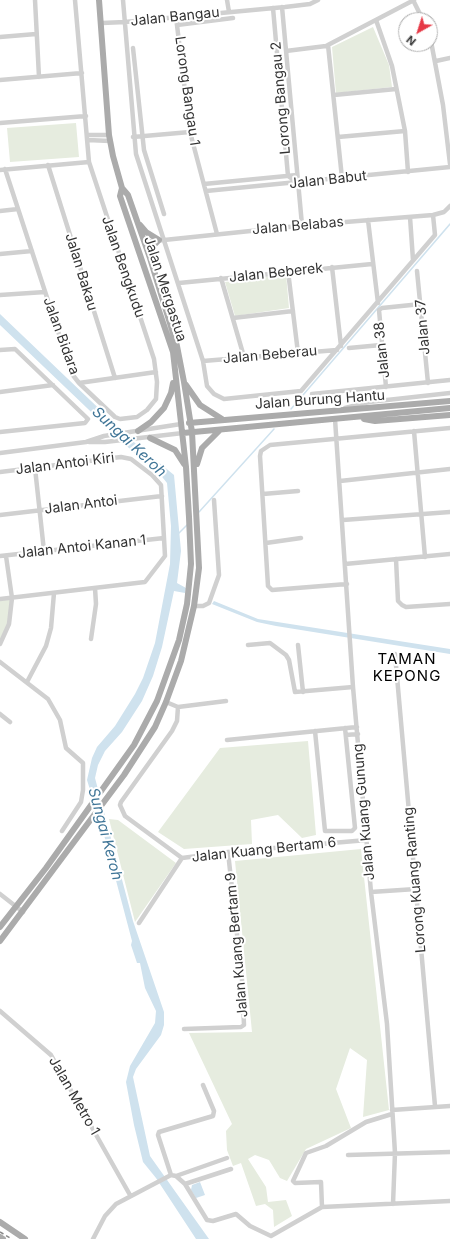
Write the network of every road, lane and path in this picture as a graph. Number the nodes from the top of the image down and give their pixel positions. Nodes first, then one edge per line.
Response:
1 (35, 0) edge
2 (75, 0) edge
3 (99, 0) edge
4 (123, 0) edge
5 (227, 0) edge
6 (318, 0) edge
7 (414, 0) edge
8 (282, 7) junction
9 (273, 8) junction
10 (229, 12) junction
11 (419, 12) edge
12 (176, 18) junction
13 (233, 18) dead end
14 (376, 20) junction
15 (125, 22) junction
16 (102, 23) junction
17 (177, 25) junction
18 (36, 34) junction
19 (0, 37) edge
20 (328, 45) junction
21 (133, 48) dead end
22 (286, 51) junction
23 (434, 52) edge
24 (450, 58) edge
25 (436, 60) junction
26 (82, 73) junction
27 (39, 77) junction
28 (0, 80) edge
29 (396, 89) junction
30 (334, 95) junction
31 (86, 116) junction
32 (0, 123) edge
33 (405, 131) junction
34 (190, 132) junction
35 (142, 136) junction
36 (133, 137) junction
37 (338, 137) junction
38 (88, 138) junction
39 (109, 138) junction
40 (89, 162) junction
41 (450, 164) edge
42 (48, 165) junction
43 (450, 167) edge
44 (3, 170) edge
45 (408, 172) junction
46 (297, 175) junction
47 (288, 176) junction
48 (342, 178) junction
49 (298, 183) junction
50 (204, 184) junction
51 (122, 188) junction
52 (206, 191) junction
53 (450, 207) edge
54 (18, 209) junction
55 (0, 211) edge
56 (164, 214) dead end
57 (434, 215) junction
58 (410, 217) junction
59 (137, 220) junction
60 (368, 220) junction
61 (302, 226) junction
62 (132, 228) junction
63 (217, 234) junction
64 (161, 240) junction
65 (144, 242) junction
66 (32, 251) junction
67 (0, 254) edge
68 (140, 254) junction
69 (150, 258) junction
70 (413, 260) junction
71 (372, 264) junction
72 (332, 267) junction
73 (288, 271) junction
74 (417, 271) dead end
75 (221, 278) junction
76 (179, 283) junction
77 (45, 292) junction
78 (0, 295) edge
79 (378, 303) junction
80 (421, 304) junction
81 (293, 311) junction
82 (233, 318) junction
83 (381, 345) junction
84 (341, 346) junction
85 (348, 348) dead end
86 (0, 350) edge
87 (337, 350) junction
88 (298, 353) junction
89 (244, 357) junction
90 (203, 361) junction
91 (156, 372) junction
92 (174, 373) junction
93 (115, 378) junction
94 (450, 380) edge
95 (184, 382) junction
96 (79, 383) junction
97 (428, 383) junction
98 (53, 385) junction
99 (386, 387) junction
100 (0, 392) edge
101 (450, 393) edge
102 (312, 394) dead end
103 (450, 401) edge
104 (422, 407) junction
105 (450, 408) edge
106 (330, 412) junction
107 (450, 415) edge
108 (352, 418) junction
109 (335, 419) junction
110 (222, 420) junction
111 (191, 423) junction
112 (182, 424) junction
113 (450, 428) edge
114 (221, 429) junction
115 (0, 432) edge
116 (137, 432) junction
117 (192, 432) junction
118 (414, 432) junction
119 (182, 433) junction
120 (150, 438) junction
121 (336, 439) junction
122 (86, 442) junction
123 (0, 453) edge
124 (186, 467) junction
125 (35, 468) junction
126 (450, 469) edge
127 (195, 471) junction
128 (0, 472) edge
129 (417, 473) junction
130 (340, 481) junction
131 (298, 491) dead end
132 (263, 494) junction
133 (162, 496) junction
134 (214, 500) dead end
135 (40, 511) junction
136 (450, 512) edge
137 (421, 514) junction
138 (0, 515) edge
139 (342, 520) junction
140 (164, 538) junction
141 (301, 538) dead end
142 (266, 543) junction
143 (44, 551) junction
144 (450, 554) edge
145 (0, 556) edge
146 (6, 556) junction
147 (425, 557) junction
148 (396, 559) junction
149 (346, 564) junction
150 (347, 584) junction
151 (95, 588) junction
152 (54, 593) junction
153 (12, 598) junction
154 (0, 599) edge
155 (450, 604) edge
156 (194, 606) junction
157 (91, 638) dead end
158 (0, 644) edge
159 (248, 645) dead end
160 (298, 645) dead end
161 (395, 654) dead end
162 (0, 662) edge
163 (27, 682) junction
164 (353, 687) junction
165 (303, 692) junction
166 (226, 701) dead end
167 (166, 702) junction
168 (178, 707) junction
169 (0, 714) edge
170 (10, 722) dead end
171 (357, 727) junction
172 (345, 728) junction
173 (315, 731) junction
174 (358, 734) junction
175 (346, 735) junction
176 (227, 740) dead end
177 (62, 831) dead end
178 (367, 840) junction
179 (228, 852) junction
180 (182, 858) junction
181 (416, 889) junction
182 (371, 892) junction
183 (0, 894) edge
184 (16, 907) junction
185 (23, 912) junction
186 (138, 923) dead end
187 (0, 927) edge
188 (0, 941) edge
189 (0, 1011) edge
190 (184, 1028) dead end
191 (203, 1085) dead end
192 (435, 1106) junction
193 (450, 1106) edge
194 (392, 1112) junction
195 (450, 1152) edge
196 (395, 1153) junction
197 (348, 1156) dead end
198 (227, 1158) dead end
199 (231, 1169) dead end
200 (172, 1176) junction
201 (185, 1184) junction
202 (130, 1195) junction
203 (450, 1201) edge
204 (393, 1204) junction
205 (322, 1207) junction
206 (0, 1222) edge
207 (0, 1237) edge
208 (273, 1237) edge
209 (3, 1239) edge
210 (25, 1239) edge
211 (93, 1239) edge

1 - 18 street
2 - 26 street, Jalan Bengkudu
3 - 16 main road, Jalan Mergastua
4 - 15 street
5 - 10 street
6 - 8 street, Jalan Bangau
7 - 11 street
7 - 14 street
8 - 9 street, Jalan Bangau
8 - 22 street, Lorong Bangau 2
9 - 10 street, Jalan Bangau
9 - 47 street, Lorong Bangau 2
10 - 12 street, Jalan Bangau
12 - 15 street, Jalan Bangau
12 - 17 street, Lorong Bangau 1
13 - 17 street
14 - 20 street
14 - 29 street
15 - 16 street, Jalan Bangau
15 - 36 street
16 - 39 main road, Jalan Mergastua
17 - 34 street, Lorong Bangau 1
18 - 19 street
18 - 27 street
20 - 22 street
20 - 30 street
21 - 35 street
22 - 46 street, Lorong Bangau 2
23 - 25 street
24 - 25 street
25 - 41 street
26 - 27 street
26 - 31 street, Jalan Bengkudu
27 - 28 street
29 - 30 street
29 - 33 street
30 - 37 street
31 - 32 street
31 - 38 street, Jalan Bengkudu
33 - 37 street
33 - 45 street
34 - 35 street
34 - 50 street, Lorong Bangau 1
35 - 36 street
35 - 56 street
36 - 64 street
37 - 48 street
38 - 39 street
38 - 40 street, Jalan Bengkudu
39 - 51 main road, Jalan Mergastua
40 - 42 street
40 - 91 street, Jalan Bengkudu
42 - 44 street
42 - 93 street, Jalan Bakau
43 - 45 street, Jalan Babut
44 - 54 street, Jalan Bidara
45 - 48 street, Jalan Babut
46 - 47 street, Jalan Babut
46 - 49 street, Lorong Bangau 2
47 - 49 street
47 - 50 street, Jalan Babut
48 - 49 street, Jalan Babut
49 - 52 street, Jalan Babut
49 - 61 street, Lorong Bangau 2
50 - 52 street, Lorong Bangau 1
51 - 59 main road, Jalan Mergastua
51 - 62 main road, Jalan Mergastua
52 - 63 street, Lorong Bangau 1
53 - 57 street, Jalan Belabas
54 - 55 street
54 - 66 street, Jalan Bidara
57 - 58 street, Jalan Belabas
57 - 70 street
58 - 60 street, Jalan Belabas
58 - 70 street
59 - 64 main road
59 - 65 main road, Jalan Mergastua
60 - 61 street, Jalan Belabas
60 - 71 street
61 - 63 street, Jalan Belabas
62 - 65 main road
62 - 68 main road, Jalan Mergastua
63 - 64 street, Jalan Belabas
64 - 65 street, Jalan Belabas
64 - 69 main road
64 - 76 street
65 - 68 main road
65 - 69 main road, Jalan Mergastua
66 - 67 street
66 - 77 street, Jalan Bidara
68 - 92 main road, Jalan Mergastua
69 - 95 main road, Jalan Mergastua
70 - 79 street
71 - 72 street, Jalan Beberek
71 - 79 street
72 - 73 street, Jalan Beberek
72 - 84 street
73 - 75 street, Jalan Beberek
73 - 81 street
74 - 80 street, Jalan 37
75 - 76 street, Jalan Beberek
75 - 82 street
76 - 90 street
77 - 78 street
77 - 96 street, Jalan Bidara
79 - 84 street
80 - 83 street, Jalan 38
80 - 97 street, Jalan 37
81 - 82 street
81 - 88 street
82 - 89 street
83 - 85 street
83 - 99 street, Jalan 38
84 - 87 street
86 - 98 street
87 - 88 street, Jalan Beberau
87 - 90 street
88 - 89 street, Jalan Beberau
89 - 90 street, Jalan Beberau
91 - 93 street
91 - 96 street, Jalan Bidara
92 - 112 main road, Jalan Mergastua
92 - 116 main road
93 - 96 street
94 - 97 street
95 - 110 main road
95 - 111 main road, Jalan Mergastua
97 - 99 street
98 - 100 street
98 - 115 street
99 - 102 street
101 - 106 street
103 - 104 main road, Jalan Burung Hantu
104 - 105 main road, Jalan Burung Hantu
104 - 106 main road, Jalan Burung Hantu
104 - 108 main road, Jalan Burung Hantu
106 - 110 main road, Jalan Burung Hantu
107 - 108 main road
108 - 109 main road, Jalan Burung Hantu
109 - 114 main road, Jalan Burung Hantu
109 - 121 street, Jalan Kuang Gunung
110 - 111 main road, Jalan Burung Hantu
111 - 112 main road, Jalan Burung Hantu
111 - 117 main road, Jalan Mergastua
112 - 116 street
112 - 119 main road, Jalan Mergastua
113 - 118 street
114 - 117 main road, Jalan Burung Hantu
114 - 127 main road
116 - 122 street
117 - 119 main road, Jalan Burung Hantu
117 - 127 main road, Jalan Mergastua
118 - 121 street
118 - 129 street
119 - 120 street
119 - 124 main road, Jalan Mergastua
120 - 122 street
120 - 124 main road
121 - 130 street, Jalan Kuang Gunung
121 - 132 street
122 - 123 street
124 - 184 main road, Jalan Mergastua
125 - 128 street, Jalan Antoi Kiri
125 - 133 street, Jalan Antoi Kiri
125 - 135 street
126 - 129 street
127 - 156 main road, Jalan Mergastua
129 - 130 street
129 - 137 street
130 - 139 street, Jalan Kuang Gunung
131 - 132 street
132 - 142 street
133 - 135 street, Jalan Antoi
133 - 140 street
134 - 156 street
135 - 138 street, Jalan Antoi
135 - 143 street
136 - 137 street
137 - 139 street
137 - 147 street
139 - 149 street, Jalan Kuang Gunung
140 - 143 street, Jalan Antoi Kanan 1
140 - 151 street
141 - 142 street
142 - 150 street
143 - 146 street, Jalan Antoi Kanan 1
144 - 147 street
145 - 146 street, Jalan Antoi Kanan 1
146 - 153 street
147 - 148 street
148 - 149 street
148 - 155 street
149 - 150 street, Jalan Kuang Gunung
150 - 164 street, Jalan Kuang Gunung
151 - 152 street
151 - 157 street
152 - 153 street
152 - 163 street
153 - 154 street
153 - 158 street
156 - 167 main road, Jalan Mergastua
159 - 165 street
160 - 165 street
161 - 181 street, Lorong Kuang Ranting
162 - 163 street
163 - 177 street
164 - 165 street
164 - 171 street, Jalan Kuang Gunung
166 - 168 street
167 - 168 street
167 - 185 main road, Jalan Mergastua
168 - 180 street, Jalan Kuang Bertam 6
169 - 170 street
171 - 172 street
171 - 174 street, Jalan Kuang Gunung
172 - 173 street
172 - 175 street
173 - 175 street
173 - 176 street
174 - 175 street
174 - 178 street, Jalan Kuang Gunung
178 - 179 street, Jalan Kuang Bertam 6
178 - 182 street, Jalan Kuang Gunung
179 - 180 street, Jalan Kuang Bertam 6
179 - 190 street, Jalan Kuang Bertam 9
180 - 186 street
181 - 182 street
181 - 192 street, Lorong Kuang Ranting
182 - 194 street, Jalan Kuang Gunung
183 - 184 street
184 - 185 street
184 - 187 main road, Jalan Mergastua
185 - 188 main road, Jalan Mergastua
189 - 202 street, Jalan Metro 1
191 - 200 street
192 - 193 street
192 - 194 street
194 - 196 street, Jalan Kuang Gunung
194 - 205 street
195 - 196 street
196 - 197 street
196 - 204 street, Jalan Kuang Gunung
198 - 200 street
199 - 201 street
200 - 201 street
200 - 202 street
201 - 208 street
202 - 211 street
203 - 204 street
204 - 205 street
205 - 208 street
206 - 210 main road
207 - 209 main road

